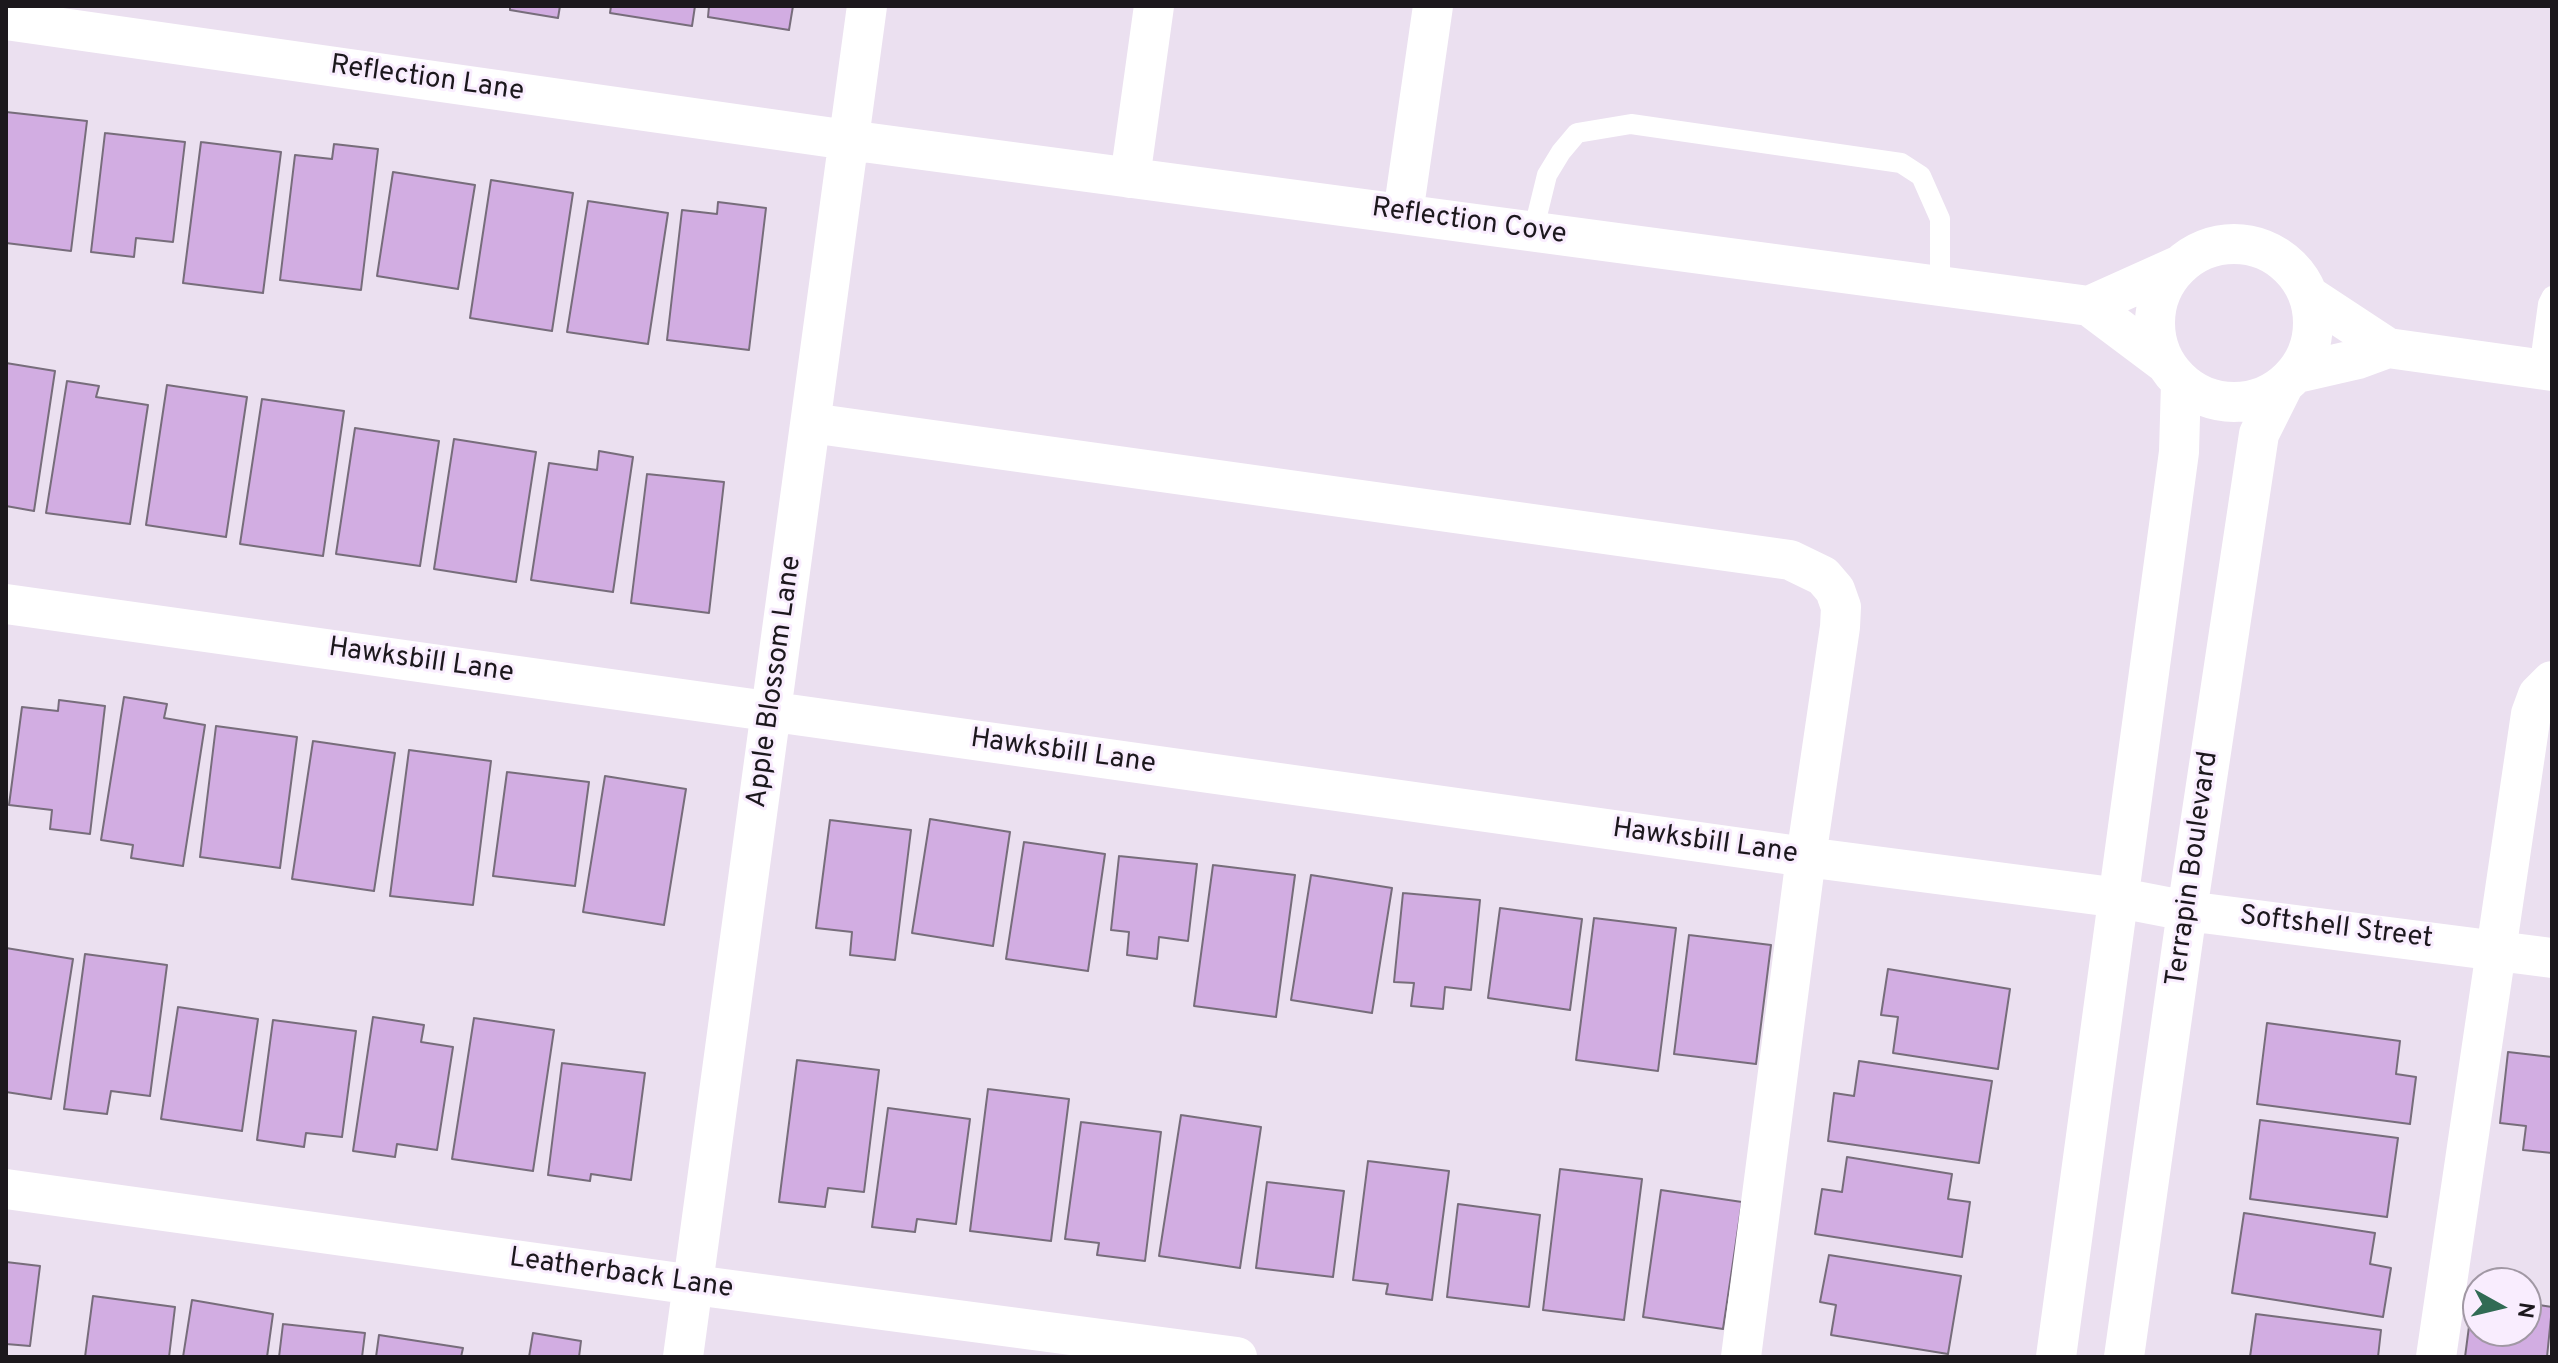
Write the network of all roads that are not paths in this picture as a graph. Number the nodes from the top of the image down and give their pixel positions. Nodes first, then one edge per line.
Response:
1 (867, 6) edge
2 (1154, 6) edge
3 (1433, 6) edge
4 (6, 20) edge
5 (848, 140) junction
6 (1130, 178) junction
7 (1403, 214) junction
8 (1533, 232) junction
9 (2178, 266) junction
10 (1940, 287) junction
11 (2309, 296) junction
12 (2552, 296) edge
13 (2089, 306) junction
14 (2388, 348) junction
15 (2546, 370) edge
16 (2173, 373) junction
17 (2290, 380) junction
18 (811, 423) junction
19 (6, 604) edge
20 (2552, 681) edge
21 (773, 712) junction
22 (1806, 857) junction
23 (2120, 898) junction
24 (2187, 911) junction
25 (2495, 949) junction
26 (2552, 958) edge
27 (6, 1189) edge
28 (694, 1285) junction
29 (683, 1357) edge
30 (1237, 1357) edge
31 (1741, 1357) edge
32 (2056, 1357) edge
33 (2124, 1357) edge
34 (2436, 1357) edge

1 - 5 street, Apple Blossom Lane
2 - 6 street
3 - 7 street
4 - 5 street, Reflection Lane
5 - 6 street, Reflection Cove
5 - 18 street, Apple Blossom Lane
6 - 7 street, Reflection Cove
7 - 8 street, Reflection Cove
8 - 10 street, Reflection Cove
8 - 10 lane
9 - 11 street
9 - 13 street
9 - 16 street
10 - 13 street, Reflection Cove
11 - 14 street
11 - 17 street
12 - 15 lane
13 - 16 street, Reflection Cove
14 - 15 street
14 - 17 street
16 - 17 street
16 - 23 street
17 - 24 street, Terrapin Boulevard
18 - 21 street, Apple Blossom Lane
18 - 22 street
19 - 21 street, Hawksbill Lane
20 - 25 street
21 - 22 street, Hawksbill Lane
21 - 28 street, Apple Blossom Lane
22 - 23 street, Hawksbill Lane
22 - 31 street
23 - 24 street, Softshell Street
23 - 32 street
24 - 25 street, Softshell Street
24 - 33 street, Terrapin Boulevard
25 - 26 street, Softshell Street
25 - 34 street
27 - 28 street, Leatherback Lane
28 - 29 street, Apple Blossom Lane
28 - 30 street, Leatherback Lane

